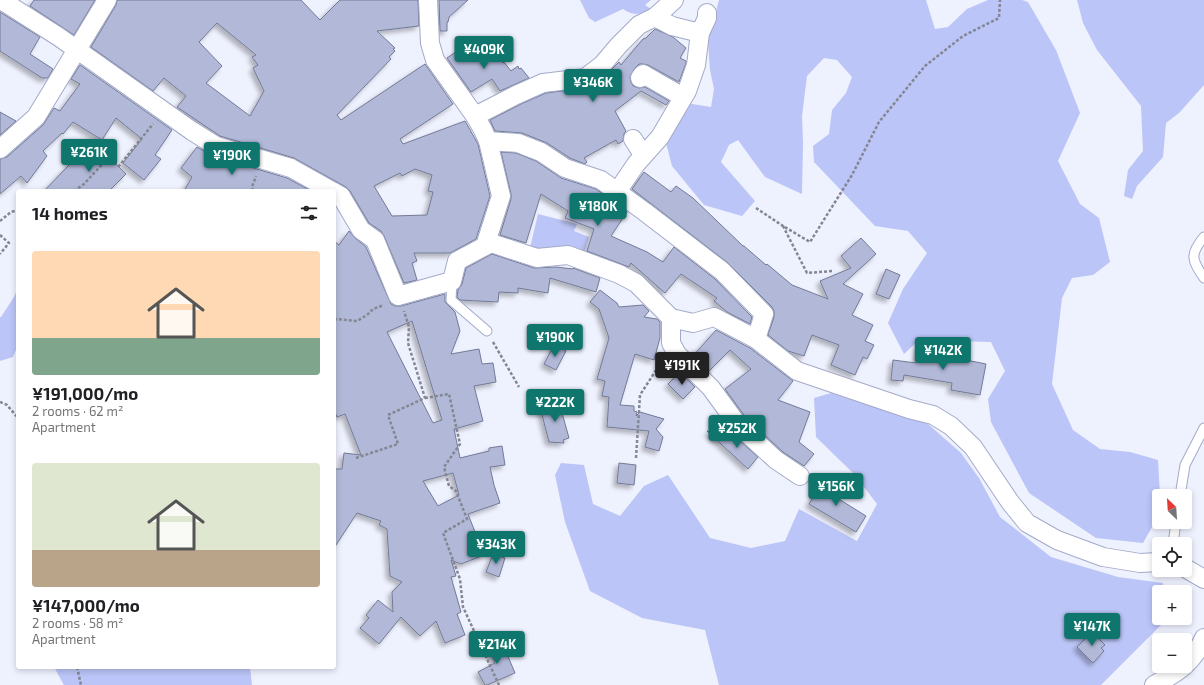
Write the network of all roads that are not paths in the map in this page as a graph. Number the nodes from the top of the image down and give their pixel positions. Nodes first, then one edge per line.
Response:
1 (1, 0) edge
2 (107, 0) edge
3 (428, 0) edge
4 (674, 0) edge
5 (23, 6) edge
6 (707, 13) dead end
7 (655, 17) junction
8 (700, 33) junction
9 (76, 49) junction
10 (650, 74) dead end
11 (683, 97) junction
12 (475, 116) junction
13 (663, 118) dead end
14 (659, 138) junction
15 (633, 139) dead end
16 (488, 141) junction
17 (0, 149) edge
18 (644, 155) junction
19 (328, 189) edge
20 (617, 192) junction
21 (336, 194) edge
22 (1204, 237) edge
23 (485, 246) junction
24 (1204, 278) edge
25 (452, 281) junction
26 (670, 318) junction
27 (487, 331) road end
28 (756, 339) junction
29 (1204, 428) edge
30 (800, 476) dead end
31 (1181, 489) edge
32 (1152, 562) edge
33 (1192, 572) edge
34 (1204, 579) edge
35 (1204, 638) edge
36 (1154, 685) edge

1 - 5 street
2 - 9 street
3 - 12 street
4 - 7 street
5 - 9 street
6 - 8 street
7 - 8 street
7 - 12 street
8 - 11 street
9 - 17 street
9 - 19 street
10 - 11 street
11 - 14 street
12 - 16 street
13 - 14 street
14 - 18 street
15 - 18 street
16 - 20 street
16 - 23 street
18 - 20 street
20 - 28 street
21 - 25 street
22 - 24 lane
23 - 25 street
23 - 26 street
25 - 27 lane
26 - 28 street
26 - 30 street
28 - 32 street
29 - 31 lane
33 - 34 street
35 - 36 street

